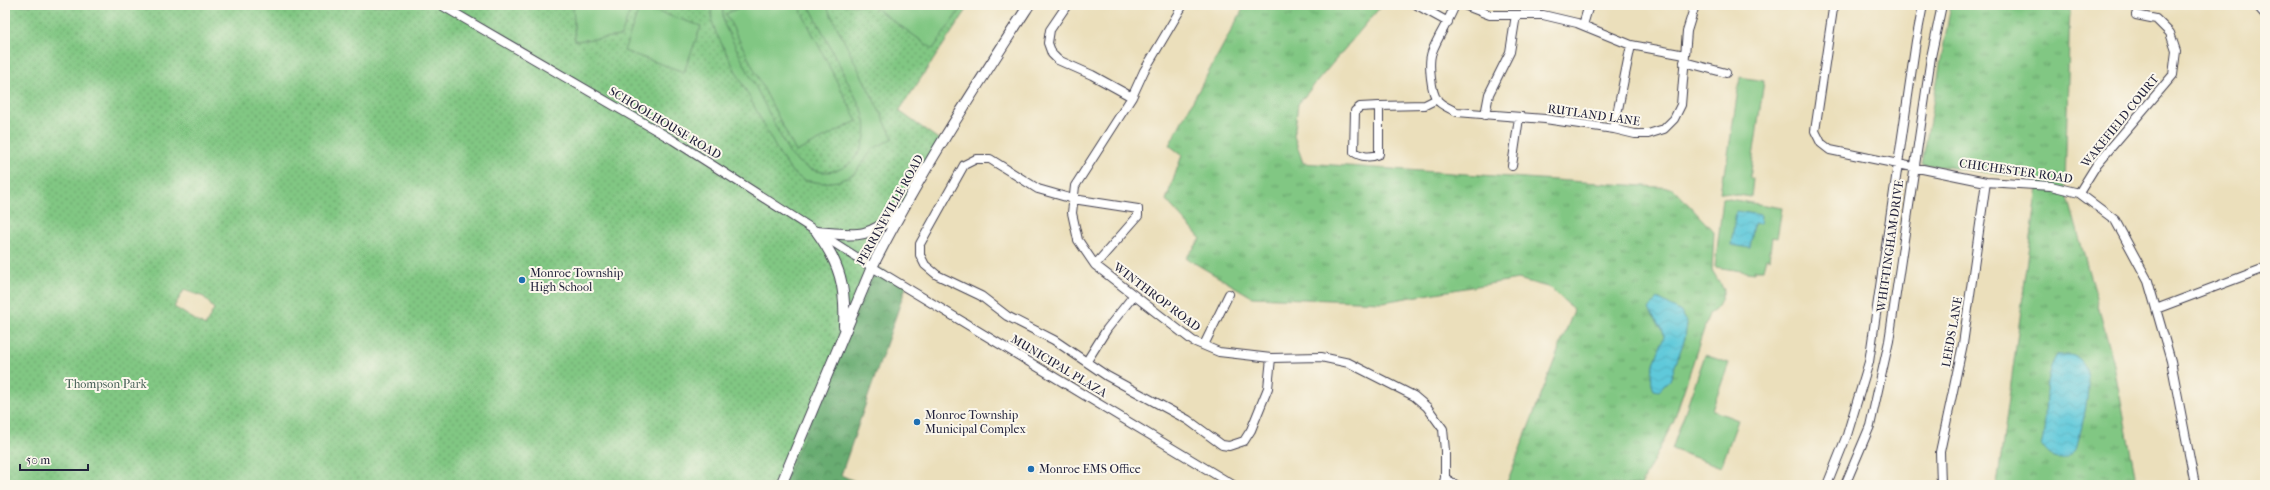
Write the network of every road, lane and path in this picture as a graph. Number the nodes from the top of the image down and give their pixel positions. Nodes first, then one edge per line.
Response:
1 (441, 5) edge
2 (1029, 5) edge
3 (1067, 5) edge
4 (1183, 5) edge
5 (1417, 5) edge
6 (1455, 5) edge
7 (1464, 5) edge
8 (1590, 5) edge
9 (1695, 5) edge
10 (1836, 5) edge
11 (1924, 5) edge
12 (1942, 5) edge
13 (2258, 5) edge
14 (2265, 13) edge
15 (1516, 15) junction
16 (2136, 15) dead end
17 (1448, 22) junction
18 (1583, 25) junction
19 (1631, 46) junction
20 (1685, 59) junction
21 (1726, 73) dead end
22 (1132, 97) junction
23 (1437, 100) junction
24 (1379, 106) junction
25 (1485, 115) junction
26 (1518, 118) junction
27 (1614, 129) junction
28 (1898, 163) junction
29 (1512, 166) dead end
30 (1914, 166) junction
31 (1986, 182) junction
32 (2079, 193) junction
33 (1073, 199) junction
34 (904, 206) junction
35 (818, 232) junction
36 (1095, 265) junction
37 (872, 267) junction
38 (2265, 268) edge
39 (1229, 294) dead end
40 (1134, 295) junction
41 (2156, 309) junction
42 (844, 333) junction
43 (1204, 346) junction
44 (1271, 358) junction
45 (1087, 362) junction
46 (1444, 482) edge
47 (781, 485) edge
48 (1233, 485) edge
49 (1456, 485) edge
50 (1827, 485) edge
51 (1845, 485) edge
52 (1941, 485) edge
53 (2194, 485) edge

1 - 35 street, SCHOOLHOUSE ROAD
2 - 34 street, PERRINEVILLE ROAD
3 - 22 street
4 - 22 street, WINTHROP ROAD
5 - 17 street
6 - 17 street
7 - 15 street
8 - 18 street
9 - 20 street, RUTLAND LANE
10 - 28 street, CHICHESTER ROAD
11 - 28 street, WHITTINGHAM DRIVE
12 - 30 street, WHITTINGHAM DRIVE
13 - 14 street
15 - 18 street
15 - 25 street
16 - 32 street, WAKEFIELD COURT
17 - 23 street
18 - 19 street
19 - 20 street
19 - 27 street
20 - 21 street
20 - 27 street, RUTLAND LANE
22 - 33 street, WINTHROP ROAD
23 - 24 street
23 - 25 street, RUTLAND LANE
24 - 24 street
25 - 26 street, RUTLAND LANE
26 - 27 street, RUTLAND LANE
26 - 29 street
28 - 30 street, CHICHESTER ROAD
28 - 50 street, WHITTINGHAM DRIVE
30 - 31 street, CHICHESTER ROAD
30 - 51 street, WHITTINGHAM DRIVE
31 - 32 street, CHICHESTER ROAD
31 - 52 street, LEEDS LANE
32 - 41 street, CHICHESTER ROAD
33 - 36 street, WINTHROP ROAD
33 - 36 street
33 - 45 street
34 - 35 street
34 - 37 street, PERRINEVILLE ROAD
35 - 37 street, SCHOOLHOUSE ROAD
35 - 42 street
36 - 40 street, WINTHROP ROAD
37 - 42 street, PERRINEVILLE ROAD
37 - 48 street, MUNICIPAL PLAZA
38 - 41 street
39 - 43 street
40 - 43 street, WINTHROP ROAD
40 - 45 street
41 - 53 street, CHICHESTER ROAD
42 - 47 street, PERRINEVILLE ROAD
43 - 44 street, WINTHROP ROAD
44 - 45 street
44 - 46 street, WINTHROP ROAD
46 - 49 street

